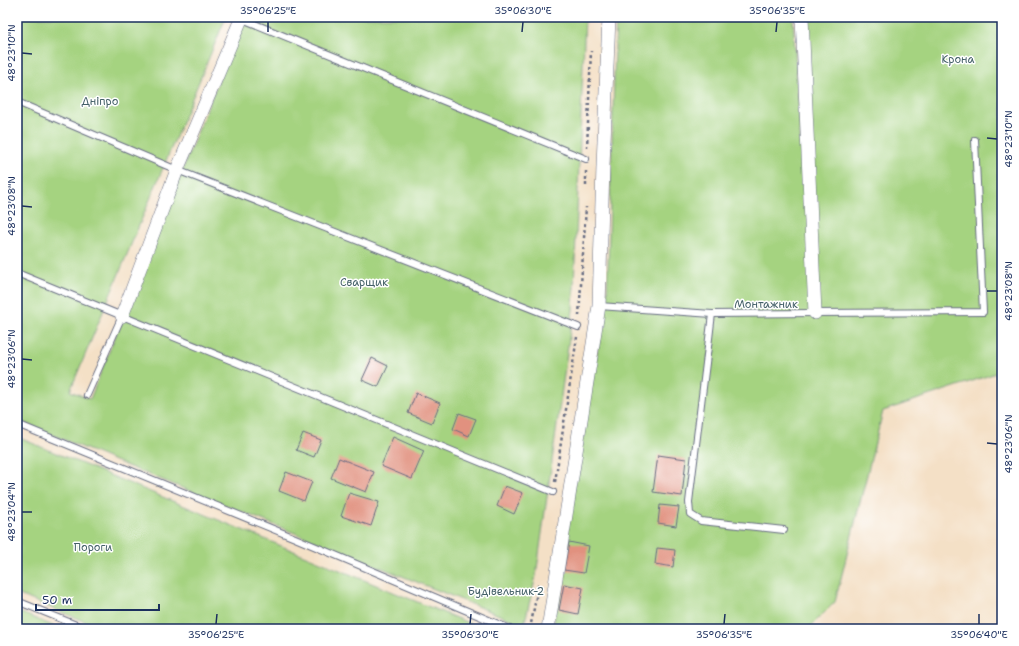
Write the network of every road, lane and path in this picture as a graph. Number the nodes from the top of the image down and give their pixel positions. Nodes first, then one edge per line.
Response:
1 (609, 17) edge
2 (802, 17) edge
3 (240, 18) edge
4 (17, 102) edge
5 (975, 140) dead end
6 (586, 159) dead end
7 (177, 170) junction
8 (17, 273) edge
9 (599, 306) junction
10 (815, 312) junction
11 (712, 314) junction
12 (122, 316) junction
13 (578, 327) dead end
14 (87, 395) dead end
15 (17, 424) edge
16 (553, 492) dead end
17 (784, 530) dead end
18 (17, 601) edge
19 (86, 629) edge
20 (510, 629) edge
21 (548, 629) edge

1 - 9 street
2 - 10 street
3 - 6 lane
3 - 7 street
4 - 7 lane
5 - 10 lane
7 - 12 street
7 - 13 lane
8 - 12 lane
9 - 11 lane
9 - 21 street
10 - 11 lane
11 - 17 lane
12 - 14 lane
12 - 16 lane
15 - 20 lane
18 - 19 lane

